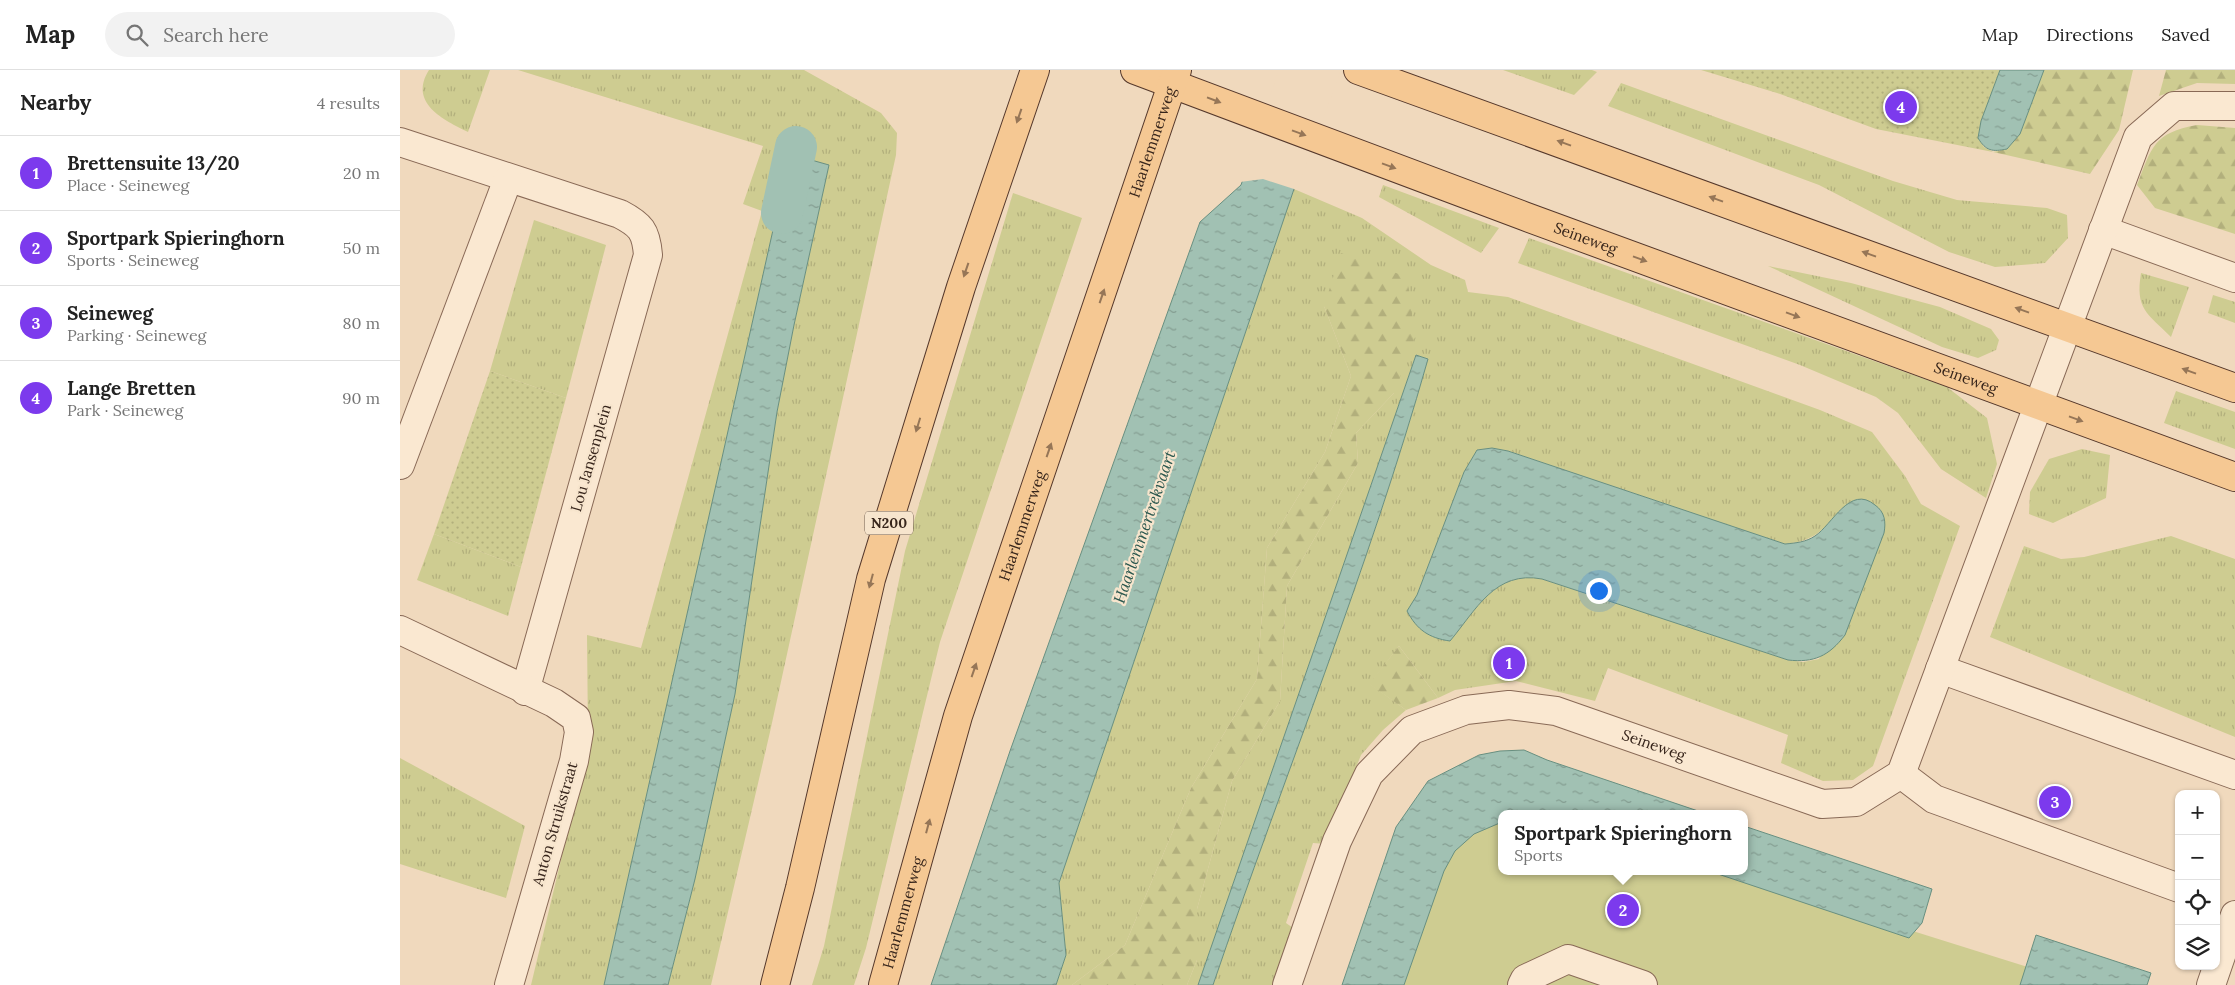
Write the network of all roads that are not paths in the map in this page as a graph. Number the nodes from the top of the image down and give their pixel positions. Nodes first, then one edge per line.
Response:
1 (1035, 70) edge
2 (1135, 70) edge
3 (1364, 72) edge
4 (1175, 77) edge
5 (2235, 106) edge
6 (400, 142) edge
7 (508, 179) junction
8 (2103, 230) junction
9 (2235, 278) edge
10 (2068, 326) junction
11 (2235, 388) edge
12 (2038, 405) junction
13 (400, 465) edge
14 (2235, 477) edge
15 (400, 630) edge
16 (1940, 669) junction
17 (525, 691) junction
18 (1901, 774) junction
19 (2235, 774) edge
20 (2175, 887) edge
21 (2220, 903) edge
22 (2235, 908) edge
23 (2235, 915) edge
24 (509, 985) edge
25 (775, 985) edge
26 (883, 985) edge
27 (1287, 985) edge
28 (1522, 985) edge
29 (1642, 985) edge
30 (2212, 985) edge

1 -> 25 main road, N200
2 - 4 main road, Seineweg
10 -> 3 main road
4 -> 12 main road, Seineweg
26 -> 4 main road, Haarlemmerweg
5 - 8 street
6 - 7 street, Lou Jansenplein
7 - 13 street
7 - 17 street, Lou Jansenplein
8 - 9 street
8 - 10 street
11 -> 10 main road
10 - 12 street
12 -> 14 main road, Seineweg
12 - 16 street
15 - 17 street
16 - 18 street
16 - 19 street
17 - 24 street, Anton Struikstraat
18 - 20 street
18 - 27 street, Seineweg
21 - 22 street
23 - 30 street
28 - 29 street

